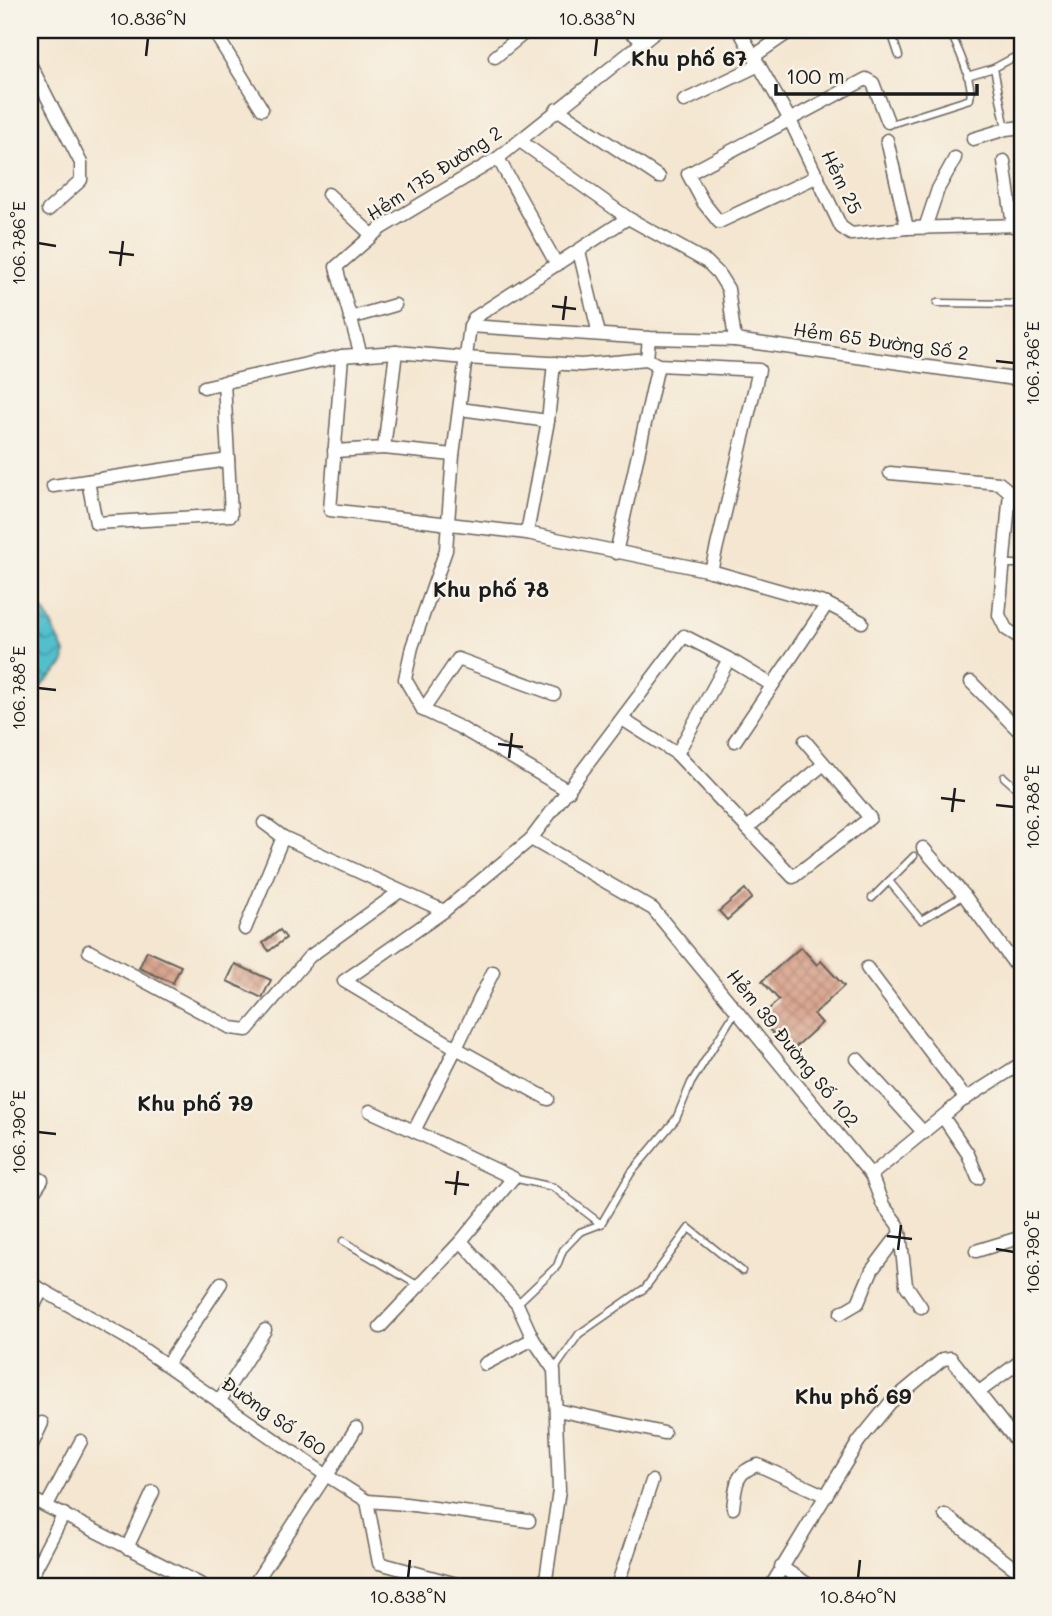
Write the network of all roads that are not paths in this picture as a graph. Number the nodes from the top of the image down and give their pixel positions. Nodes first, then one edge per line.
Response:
1 (213, 30) edge
2 (528, 30) edge
3 (629, 30) edge
4 (658, 30) edge
5 (739, 30) edge
6 (792, 30) edge
7 (897, 30) edge
8 (949, 30) edge
9 (643, 42) junction
10 (1022, 53) edge
11 (899, 56) dead end
12 (495, 57) dead end
13 (756, 60) junction
14 (30, 64) edge
15 (994, 68) junction
16 (967, 76) junction
17 (684, 101) dead end
18 (262, 109) dead end
19 (557, 109) junction
20 (789, 118) junction
21 (888, 122) joint
22 (1022, 127) edge
23 (1006, 129) junction
24 (972, 139) dead end
25 (887, 140) dead end
26 (520, 141) junction
27 (498, 158) junction
28 (954, 158) dead end
29 (1004, 161) dead end
30 (818, 176) junction
31 (659, 177) dead end
32 (328, 194) dead end
33 (48, 210) dead end
34 (628, 218) junction
35 (1018, 225) edge
36 (907, 228) junction
37 (925, 228) junction
38 (372, 235) junction
39 (579, 251) junction
40 (557, 265) junction
41 (937, 303) dead end
42 (1022, 304) edge
43 (395, 305) dead end
44 (351, 318) junction
45 (470, 328) junction
46 (599, 334) junction
47 (649, 338) junction
48 (735, 340) junction
49 (396, 352) junction
50 (361, 355) junction
51 (342, 356) junction
52 (466, 358) junction
53 (652, 362) junction
54 (554, 363) junction
55 (1022, 380) edge
56 (224, 382) junction
57 (204, 387) dead end
58 (460, 409) junction
59 (548, 421) junction
60 (384, 448) junction
61 (334, 451) junction
62 (453, 455) junction
63 (228, 460) junction
64 (890, 473) dead end
65 (88, 481) junction
66 (53, 486) dead end
67 (447, 522) junction
68 (527, 533) junction
69 (616, 553) junction
70 (1003, 564) junction
71 (1022, 564) edge
72 (711, 571) junction
73 (827, 604) junction
74 (862, 622) dead end
75 (1022, 639) edge
76 (729, 659) junction
77 (971, 682) dead end
78 (772, 685) junction
79 (554, 694) dead end
80 (423, 710) junction
81 (622, 719) junction
82 (1022, 734) edge
83 (735, 741) dead end
84 (805, 741) dead end
85 (677, 754) junction
86 (824, 764) junction
87 (1004, 777) dead end
88 (569, 791) junction
89 (1022, 793) edge
90 (264, 823) dead end
91 (747, 828) junction
92 (283, 837) junction
93 (531, 839) junction
94 (918, 852) joint
95 (889, 881) junction
96 (399, 892) junction
97 (964, 895) junction
98 (872, 898) dead end
99 (444, 911) junction
100 (245, 929) dead end
101 (89, 951) dead end
102 (867, 968) dead end
103 (493, 972) dead end
104 (1022, 974) edge
105 (737, 1009) junction
106 (456, 1048) junction
107 (857, 1059) dead end
108 (1022, 1063) edge
109 (548, 1099) dead end
110 (966, 1099) junction
111 (370, 1111) dead end
112 (943, 1117) junction
113 (414, 1131) junction
114 (924, 1133) junction
115 (30, 1174) edge
116 (871, 1175) junction
117 (513, 1178) junction
118 (978, 1178) dead end
119 (30, 1198) edge
120 (601, 1224) junction
121 (900, 1233) junction
122 (1022, 1237) edge
123 (343, 1241) dead end
124 (461, 1241) junction
125 (976, 1251) dead end
126 (742, 1271) dead end
127 (30, 1283) edge
128 (221, 1283) dead end
129 (419, 1286) junction
130 (42, 1290) junction
131 (517, 1304) junction
132 (921, 1307) dead end
133 (30, 1313) edge
134 (841, 1314) dead end
135 (380, 1327) dead end
136 (265, 1330) dead end
137 (533, 1339) junction
138 (1022, 1360) edge
139 (167, 1364) junction
140 (485, 1364) dead end
141 (555, 1370) junction
142 (979, 1392) junction
143 (219, 1402) junction
144 (557, 1410) junction
145 (42, 1423) dead end
146 (356, 1428) dead end
147 (664, 1433) dead end
148 (1020, 1440) edge
149 (81, 1441) dead end
150 (30, 1449) edge
151 (326, 1475) junction
152 (652, 1481) dead end
153 (153, 1492) dead end
154 (826, 1496) junction
155 (30, 1498) edge
156 (367, 1501) junction
157 (47, 1506) junction
158 (733, 1508) dead end
159 (64, 1514) junction
160 (945, 1515) dead end
161 (529, 1521) dead end
162 (127, 1548) junction
163 (780, 1567) junction
164 (1022, 1574) edge
165 (30, 1579) edge
166 (204, 1586) edge
167 (253, 1586) edge
168 (457, 1586) edge
169 (545, 1586) edge
170 (617, 1586) edge
171 (771, 1586) edge
172 (811, 1586) edge

1 - 18 street
2 - 12 street
3 - 9 street
4 - 9 street, Hẻm 175 Đường 2
5 - 13 street, Hẻm 25
6 - 13 street
7 - 11 lane
8 - 16 lane
9 - 19 street, Hẻm 175 Đường 2
10 - 15 lane
13 - 17 street
13 - 20 street, Hẻm 25
14 - 33 street
15 - 16 lane
15 - 23 lane
16 - 21 lane
19 - 26 street, Hẻm 175 Đường 2
19 - 31 street
20 - 21 street
20 - 30 street, Hẻm 25
20 - 30 street
22 - 23 street
23 - 24 street
25 - 36 street
26 - 27 street, Hẻm 175 Đường 2
26 - 34 street
27 - 38 street, Hẻm 175 Đường 2
27 - 40 street
28 - 37 street
29 - 35 street
30 - 36 street, Hẻm 25
32 - 38 street
34 - 39 street
34 - 48 street
35 - 37 street, Hẻm 25
36 - 37 street, Hẻm 25
38 - 44 street, Hẻm 175 Đường 2
39 - 40 street
39 - 46 street
40 - 45 street
41 - 42 lane
43 - 44 street
44 - 50 street, Hẻm 175 Đường 2
45 - 46 street, Hẻm 65 Đường Số 2
45 - 52 street
46 - 47 street, Hẻm 65 Đường Số 2
47 - 48 street, Hẻm 65 Đường Số 2
47 - 53 street
48 - 55 street, Hẻm 65 Đường Số 2
49 - 50 street
49 - 52 street
49 - 60 street
50 - 51 street
51 - 56 street
51 - 61 street
52 - 54 street
52 - 58 street
53 - 54 street
53 - 69 street
53 - 72 street
54 - 59 street
56 - 57 street
56 - 63 street
58 - 59 street
58 - 62 street
59 - 68 street
60 - 61 street
60 - 62 street
61 - 67 street
62 - 67 street
63 - 65 street
63 - 65 street
64 - 70 street
65 - 66 street
67 - 68 street
67 - 80 street
68 - 69 street
69 - 72 street
70 - 71 lane
70 - 75 street
72 - 73 street
73 - 74 street
73 - 78 street
76 - 78 street
76 - 81 street
76 - 85 street
77 - 82 street
78 - 83 street
79 - 80 street
80 - 88 street
81 - 85 street
81 - 88 street
84 - 86 street
85 - 91 street
86 - 91 street
86 - 91 street
87 - 89 lane
88 - 93 street
90 - 92 street
92 - 96 street
92 - 100 street
93 - 99 street
93 - 105 street, Hẻm 39 Đường Số 102
94 - 95 lane
94 - 97 street
95 - 97 lane
95 - 98 lane
96 - 99 street
96 - 101 street
97 - 104 street
99 - 106 street
102 - 110 street
103 - 106 street
105 - 116 street, Hẻm 39 Đường Số 102
105 - 120 lane
106 - 109 street
106 - 113 street
107 - 114 street
108 - 110 street
110 - 112 street
111 - 113 street
112 - 114 street
112 - 118 street
113 - 117 street
114 - 116 street
115 - 119 street
116 - 121 street, Hẻm 39 Đường Số 102
117 - 120 lane
117 - 124 street
120 - 131 lane
121 - 132 street
121 - 134 street
122 - 125 street
123 - 129 lane
124 - 129 street
124 - 131 street
126 - 141 lane
127 - 130 street, Đường Số 160
128 - 139 street
129 - 135 street
130 - 133 street
130 - 139 street, Đường Số 160
131 - 137 street
136 - 143 street
137 - 140 street
137 - 141 street
138 - 142 street
139 - 143 street, Đường Số 160
141 - 144 street
142 - 148 street
142 - 154 street
143 - 151 street, Đường Số 160
144 - 147 street
144 - 169 street
145 - 150 street
146 - 151 street
149 - 157 street
151 - 156 street, Đường Số 160
151 - 167 street
152 - 170 street
153 - 162 street
154 - 158 street
154 - 163 street
155 - 157 street
156 - 161 street
156 - 168 street
157 - 159 street
159 - 162 street
159 - 165 street
160 - 164 street
162 - 166 street
163 - 171 street
163 - 172 street

